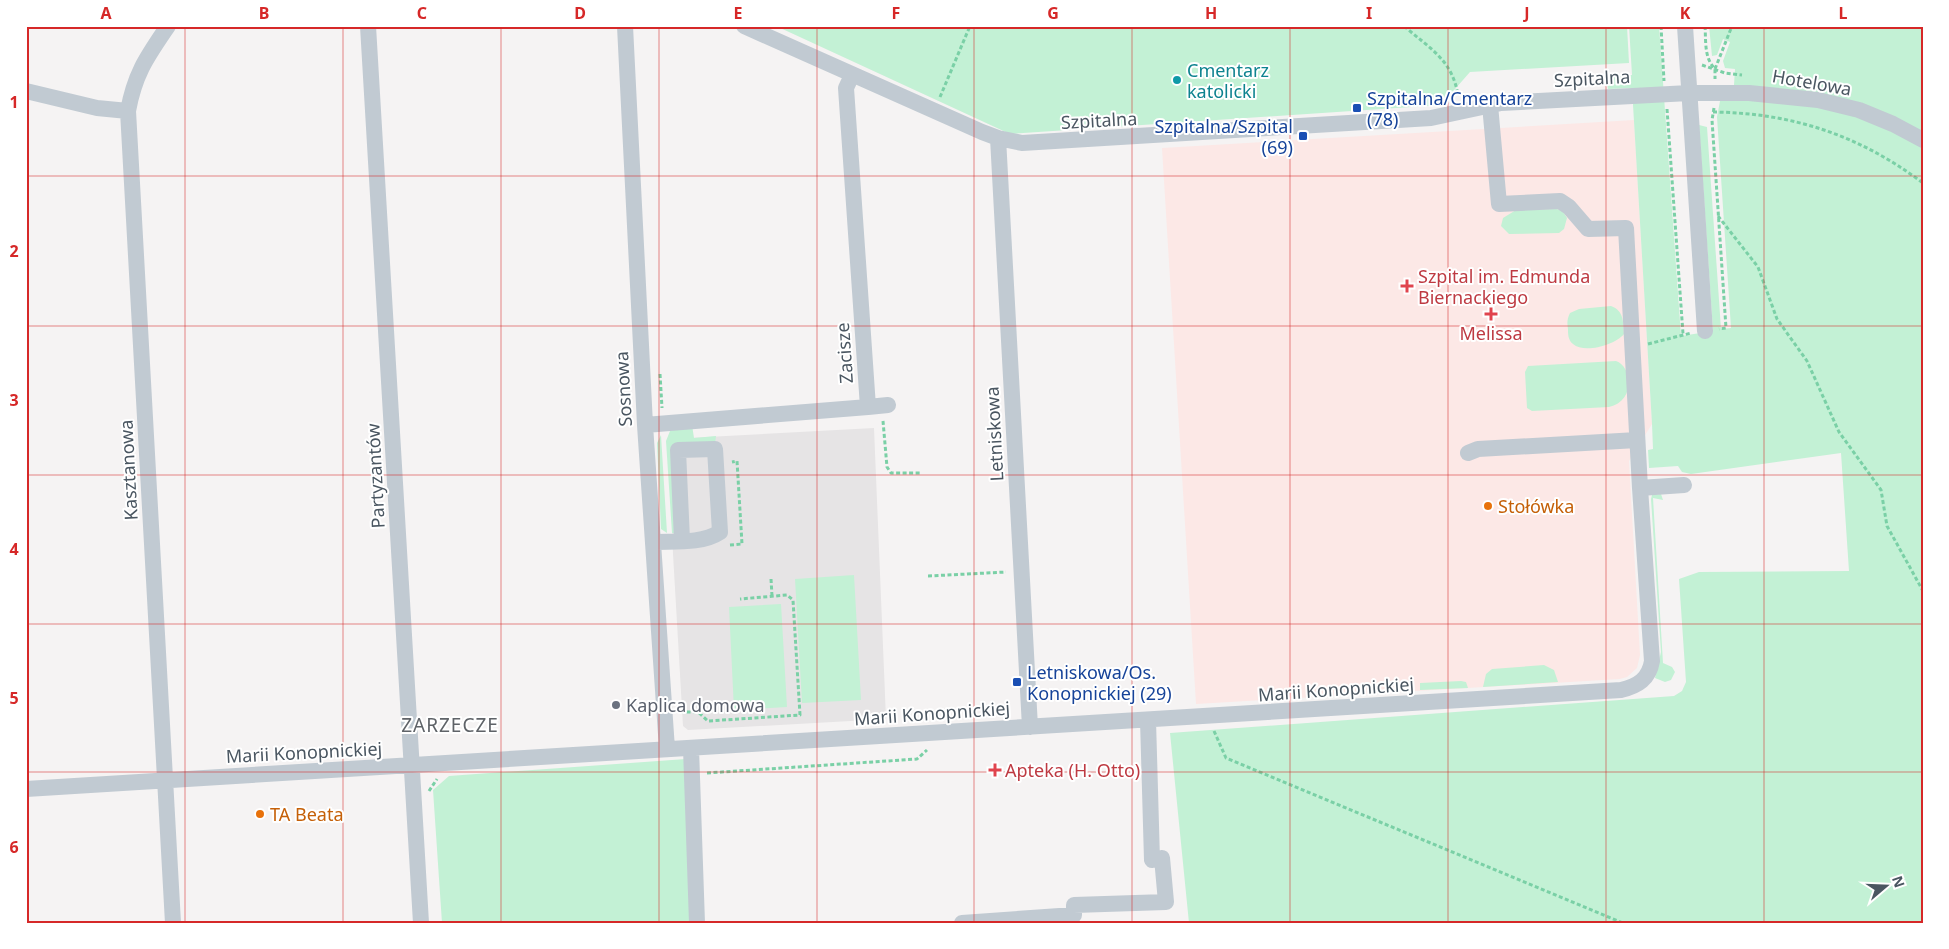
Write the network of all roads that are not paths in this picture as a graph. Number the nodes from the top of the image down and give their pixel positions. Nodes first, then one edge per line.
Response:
1 (168, 26) edge
2 (368, 26) edge
3 (625, 26) edge
4 (744, 26) edge
5 (1684, 26) edge
6 (852, 75) junction
7 (26, 91) edge
8 (1689, 93) junction
9 (1490, 105) junction
10 (128, 111) junction
11 (998, 138) junction
12 (1923, 140) edge
13 (1705, 332) road end
14 (645, 424) junction
15 (1637, 440) junction
16 (1468, 454) dead end
17 (1684, 485) dead end
18 (1640, 488) junction
19 (682, 540) junction
20 (654, 542) junction
21 (1148, 720) junction
22 (1030, 727) junction
23 (691, 748) junction
24 (667, 749) junction
25 (412, 766) junction
26 (165, 780) junction
27 (26, 789) edge
28 (173, 923) edge
29 (422, 923) edge
30 (697, 923) edge
31 (962, 923) edge

1 - 10 street, Kasztanowa
2 - 25 street, Partyzantów
3 - 14 street, Sosnowa
4 - 6 street, Szpitalna
5 - 8 street
6 - 11 street, Szpitalna
6 - 14 street, Zacisze
7 - 10 street
8 - 9 street, Szpitalna
8 - 12 street, Hotelowa
8 - 13 street
9 - 11 street, Szpitalna
9 - 15 street, Marii Konopnickiej
10 - 26 street, Kasztanowa
11 - 22 street, Letniskowa
14 - 20 street, Sosnowa
15 - 16 street
15 - 18 street, Marii Konopnickiej
17 - 18 street
18 - 21 street, Marii Konopnickiej
19 - 19 street
19 - 20 street
20 - 24 street, Sosnowa
21 - 22 street, Marii Konopnickiej
21 - 31 street
22 - 23 street, Marii Konopnickiej
23 - 24 street, Marii Konopnickiej
23 - 30 street
24 - 25 street, Marii Konopnickiej
25 - 26 street, Marii Konopnickiej
25 - 29 street, Partyzantów
26 - 27 street, Marii Konopnickiej
26 - 28 street, Kasztanowa

